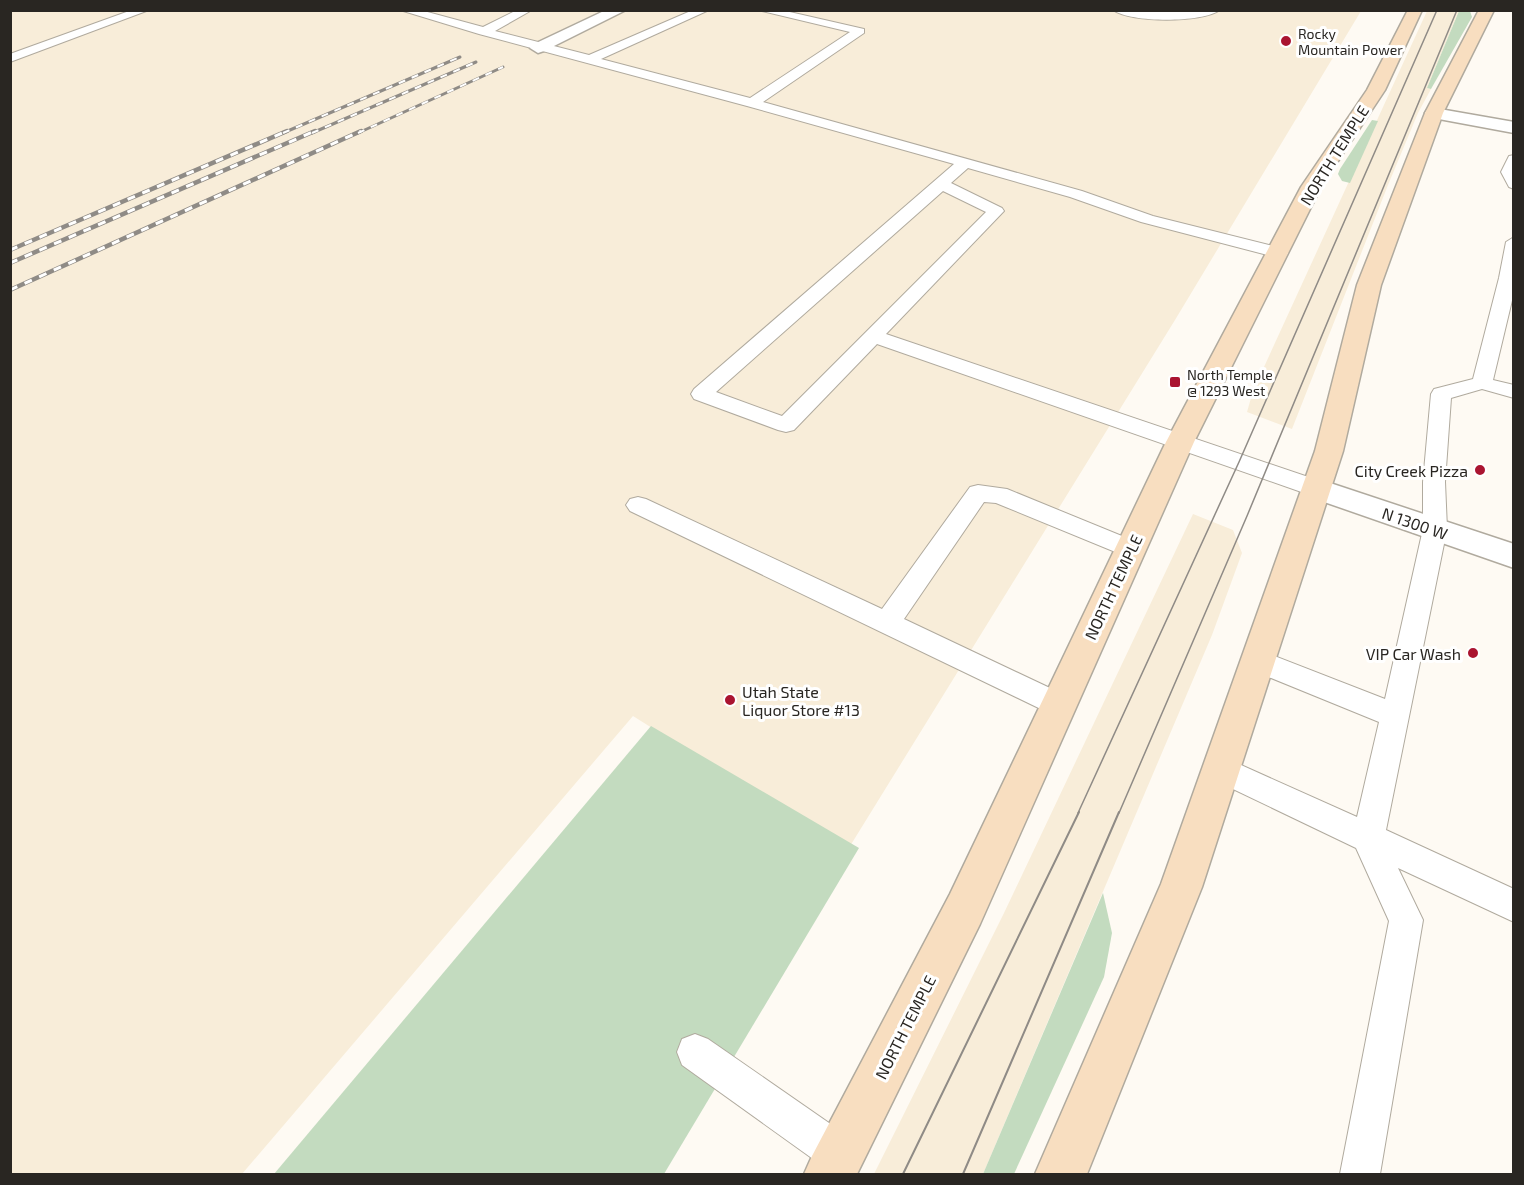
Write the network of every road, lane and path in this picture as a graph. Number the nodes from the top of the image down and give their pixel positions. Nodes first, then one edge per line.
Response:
1 (144, 10) edge
2 (405, 10) edge
3 (527, 10) edge
4 (619, 10) edge
5 (704, 10) edge
6 (763, 10) edge
7 (1118, 10) edge
8 (1215, 10) edge
9 (1415, 10) edge
10 (1487, 10) edge
11 (483, 32) junction
12 (538, 48) junction
13 (10, 58) edge
14 (589, 60) junction
15 (752, 103) junction
16 (1434, 113) junction
17 (1514, 128) edge
18 (1514, 159) edge
19 (965, 163) junction
20 (941, 184) junction
21 (1514, 184) edge
22 (1514, 242) edge
23 (1279, 253) junction
24 (1511, 279) edge
25 (873, 336) junction
26 (1482, 383) junction
27 (1514, 392) edge
28 (1180, 442) junction
29 (1318, 489) junction
30 (638, 505) dead end
31 (1435, 529) junction
32 (1130, 549) junction
33 (1514, 556) edge
34 (887, 623) junction
35 (1259, 661) junction
36 (1059, 705) junction
37 (1395, 716) junction
38 (1221, 769) junction
39 (1368, 839) junction
40 (1514, 906) edge
41 (695, 1052) dead end
42 (835, 1165) edge
43 (1065, 1173) edge
44 (1360, 1174) edge

1 - 13 lane
2 - 11 lane
3 - 11 lane
4 - 12 street
5 - 14 lane
6 - 15 lane
7 - 8 lane
9 - 23 main road, NORTH TEMPLE
10 - 16 main road
11 - 12 lane
12 - 14 lane
14 - 15 lane
15 - 19 lane
16 - 17 street
16 - 29 main road
18 - 21 lane
19 - 20 lane
19 - 23 lane
20 - 25 lane
20 - 25 lane
22 - 24 lane
23 - 28 main road, NORTH TEMPLE
24 - 26 lane
25 - 28 lane
26 - 27 lane
26 - 31 lane
28 - 29 lane
28 - 32 main road, NORTH TEMPLE
29 - 31 street, N 1300 W
29 - 35 main road
30 - 34 lane
31 - 33 street, N 1300 W
31 - 37 lane
32 - 34 lane
32 - 36 main road, NORTH TEMPLE
34 - 36 lane
35 - 37 lane
35 - 38 main road
36 - 42 main road, NORTH TEMPLE
37 - 39 lane
38 - 39 lane
38 - 43 main road
39 - 40 lane
39 - 44 lane
41 - 42 lane

